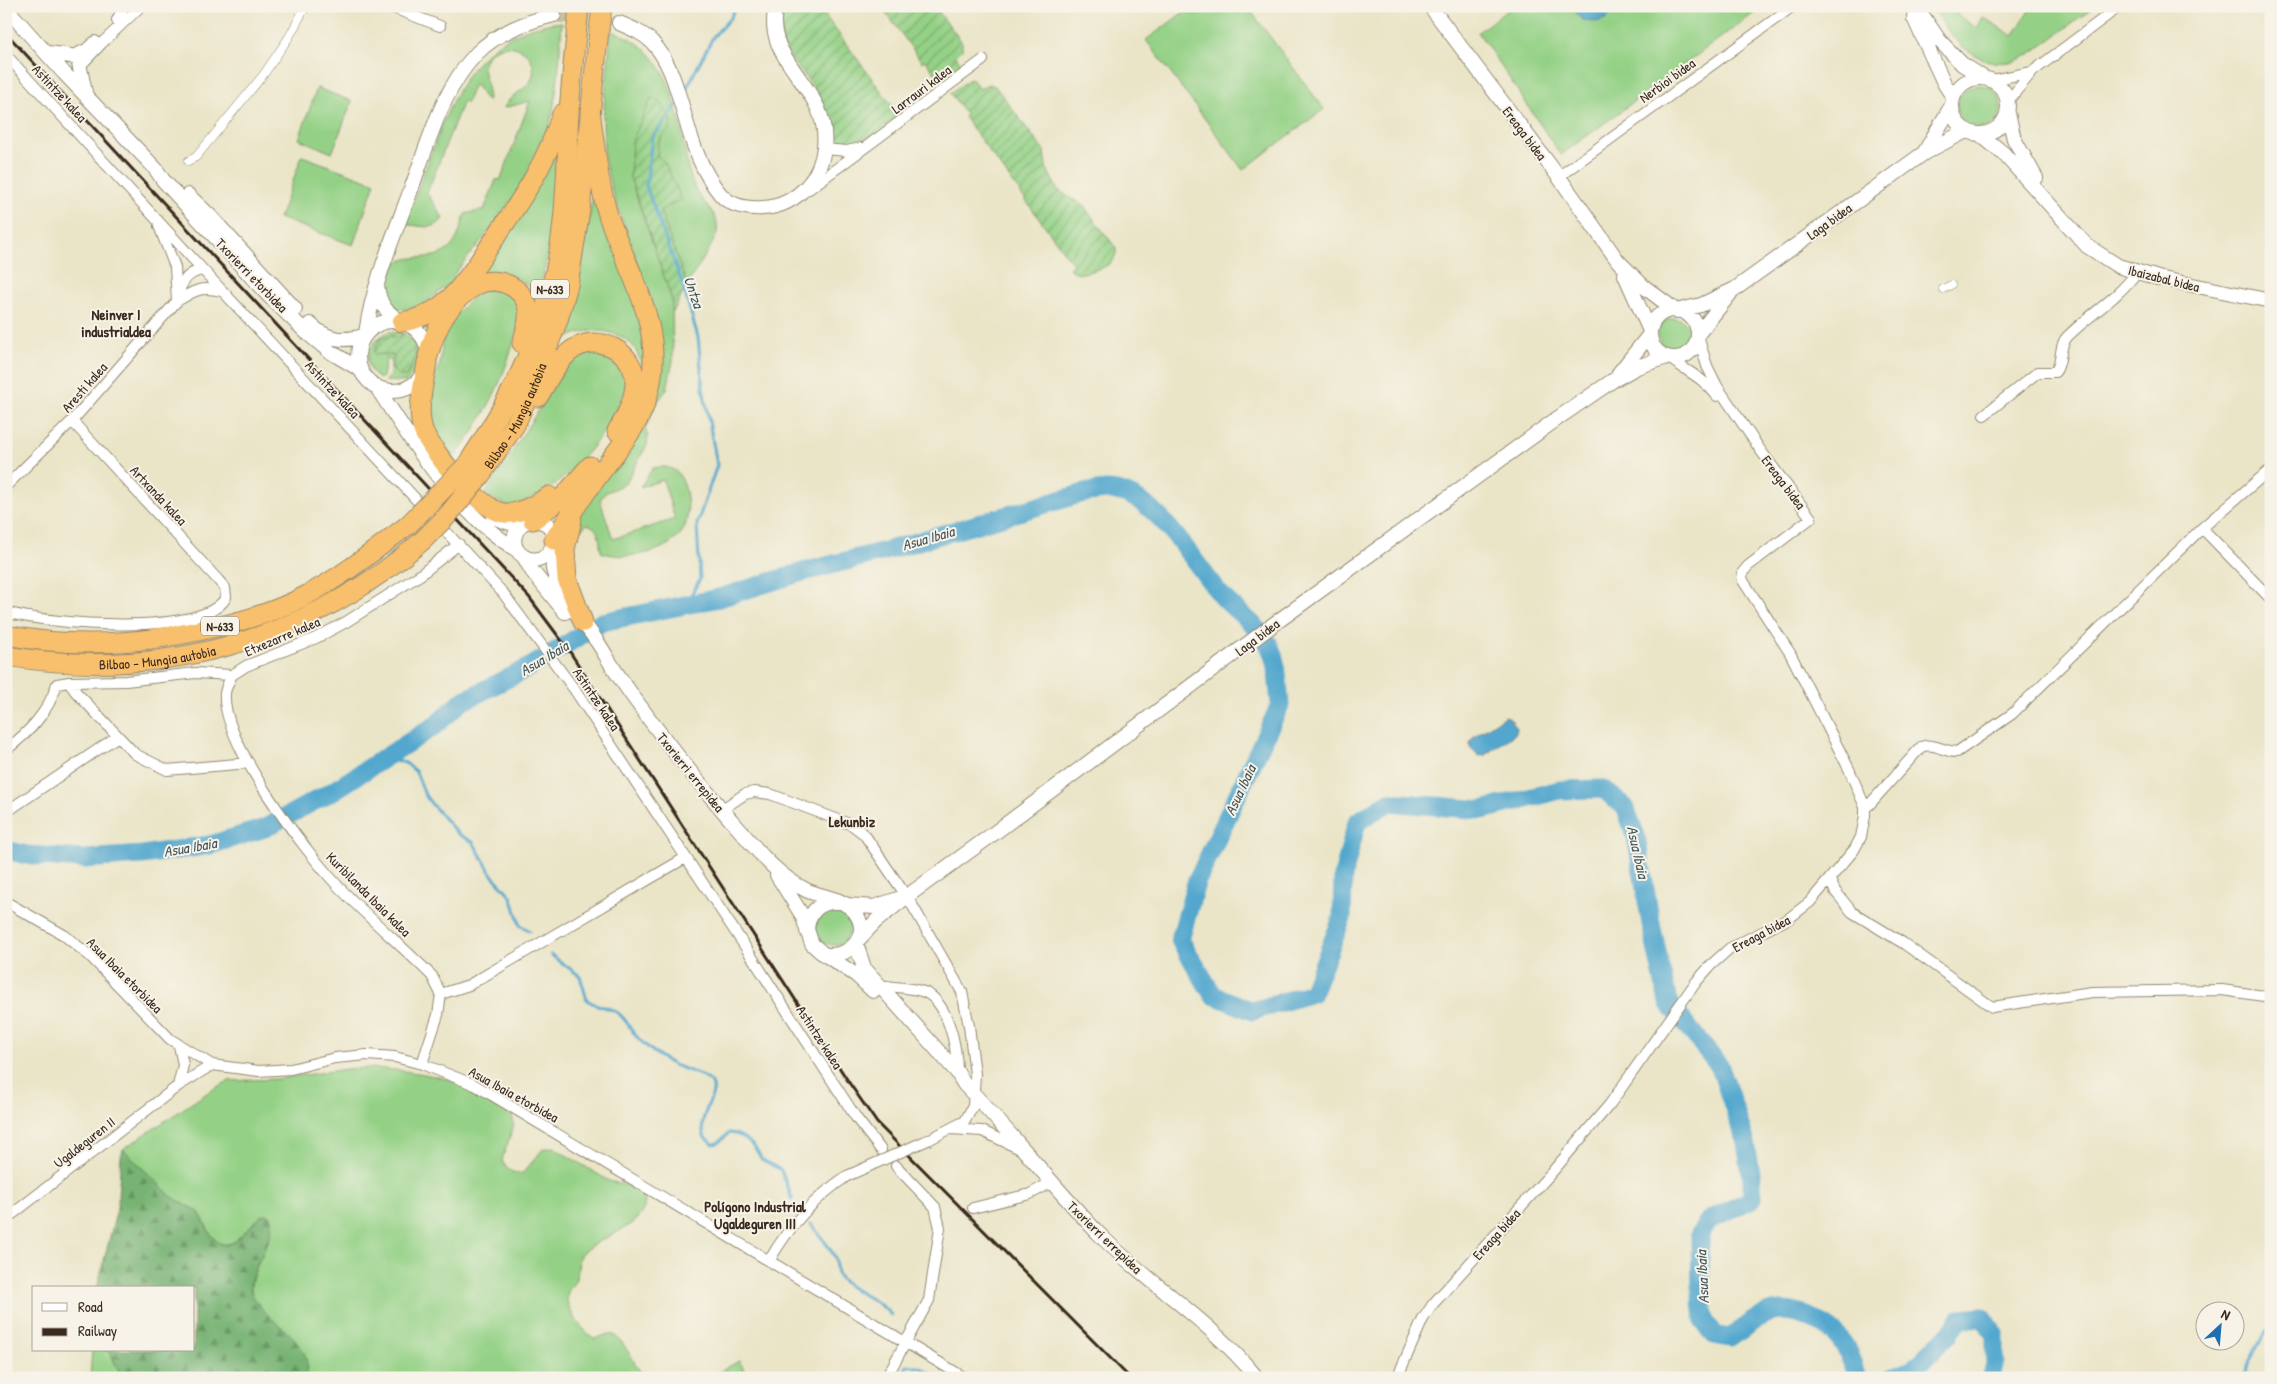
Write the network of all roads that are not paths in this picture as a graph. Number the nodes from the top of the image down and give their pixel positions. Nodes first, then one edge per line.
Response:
1 (124, 6) edge
2 (132, 6) edge
3 (141, 6) edge
4 (306, 6) edge
5 (388, 6) edge
6 (579, 6) edge
7 (602, 6) edge
8 (776, 6) edge
9 (1430, 6) edge
10 (1793, 6) edge
11 (2120, 6) edge
12 (6, 8) edge
13 (1913, 9) edge
14 (554, 14) tunnel mouth
15 (117, 20) junction
16 (619, 23) tunnel mouth
17 (440, 26) dead end
18 (6, 55) edge
19 (983, 60) dead end
20 (72, 65) junction
21 (2032, 72) junction
22 (1988, 79) junction
23 (570, 92) junction
24 (1952, 101) junction
25 (2008, 107) junction
26 (590, 110) junction
27 (1966, 131) junction
28 (1981, 135) junction
29 (875, 140) junction
30 (824, 149) junction
31 (1924, 153) junction
32 (188, 161) dead end
33 (155, 168) junction
34 (1558, 177) junction
35 (798, 196) junction
36 (155, 216) junction
37 (2069, 228) junction
38 (1618, 261) junction
39 (203, 270) junction
40 (2136, 273) junction
41 (377, 282) junction
42 (1951, 285) dead end
43 (1735, 289) junction
44 (1943, 290) dead end
45 (223, 291) junction
46 (192, 292) junction
47 (177, 300) junction
48 (2271, 302) edge
49 (1675, 310) junction
50 (402, 322) junction
51 (1650, 333) junction
52 (365, 335) junction
53 (1698, 335) junction
54 (1668, 358) junction
55 (425, 365) junction
56 (361, 370) junction
57 (1612, 381) junction
58 (376, 386) junction
59 (1984, 415) dead end
60 (72, 421) junction
61 (1743, 424) junction
62 (515, 425) junction
63 (468, 468) junction
64 (2271, 469) edge
65 (584, 474) junction
66 (6, 486) edge
67 (578, 501) junction
68 (528, 522) junction
69 (2202, 528) junction
70 (554, 542) junction
71 (459, 544) junction
72 (521, 553) junction
73 (2271, 600) edge
74 (6, 612) edge
75 (581, 624) junction
76 (6, 634) edge
77 (6, 656) edge
78 (232, 675) junction
79 (69, 682) junction
80 (118, 736) junction
81 (6, 750) edge
82 (249, 763) junction
83 (1865, 807) junction
84 (721, 810) junction
85 (6, 812) edge
86 (684, 858) junction
87 (771, 865) junction
88 (1830, 880) junction
89 (906, 897) junction
90 (6, 902) edge
91 (843, 904) junction
92 (807, 932) junction
93 (857, 941) junction
94 (827, 955) junction
95 (878, 985) junction
96 (441, 994) junction
97 (2271, 997) edge
98 (179, 1045) junction
99 (422, 1064) junction
100 (212, 1065) junction
101 (961, 1078) junction
102 (178, 1086) junction
103 (974, 1094) junction
104 (950, 1129) junction
105 (880, 1150) dead end
106 (1028, 1154) junction
107 (896, 1166) dead end
108 (1052, 1182) junction
109 (973, 1208) dead end
110 (6, 1219) edge
111 (768, 1261) junction
112 (906, 1344) junction
113 (886, 1378) edge
114 (965, 1378) edge
115 (1257, 1378) edge
116 (1397, 1378) edge

1 - 15 street
2 - 15 street
3 - 20 street
4 - 32 street
5 - 17 street
6 - 23 highway, Bilbao - Mungia autobia / N-633, bridge
7 - 26 highway, Bilbao - Mungia autobia / N-633, bridge
8 - 30 street
9 - 34 street, Ereaga bidea
10 - 34 street, Nerbioi bidea
11 - 21 street
12 - 20 street
13 - 22 street
13 - 24 street
14 - 41 street
15 - 20 street
16 - 35 street
18 - 36 street, Astintze kalea
19 - 29 street, Larrauri kalea
20 - 33 street, Txorierri etorbidea
21 - 22 street
21 - 25 street
22 - 24 street
22 - 25 street
23 - 50 highway
23 - 63 highway, Bilbao - Mungia autobia / N-633
24 - 27 street
24 - 31 street, Laga bidea
25 - 28 street
25 - 37 street, Ibaizabal bidea
26 - 62 highway, Bilbao - Mungia autobia / N-633
26 - 67 highway
27 - 28 street
27 - 31 street, Laga bidea
28 - 37 street, Ibaizabal bidea
29 - 30 street
29 - 35 street
30 - 35 street
31 - 43 street, Laga bidea
33 - 52 street, Txorierri etorbidea
33 - 56 street, Txorierri etorbidea
34 - 38 street, Ereaga bidea
36 - 39 street, Astintze kalea
36 - 47 street, Astintze kalea
37 - 40 street, Ibaizabal bidea
38 - 49 street
38 - 51 street
39 - 45 street, Astintze kalea
39 - 46 street
39 - 47 street, Aresti kalea
40 - 48 street, Ibaizabal bidea
40 - 59 street
41 - 50 street
41 - 52 street
42 - 44 street
43 - 49 street, Laga bidea
43 - 53 street, Laga bidea
45 - 46 street, Aresti kalea
45 - 71 street, Astintze kalea
46 - 47 street, Aresti kalea
47 - 60 street, Aresti kalea
49 - 51 street
49 - 53 street
50 - 52 street
50 - 55 street
51 - 54 street
51 - 57 street, Laga bidea
52 - 56 street
53 - 54 street
53 - 61 street, Ereaga bidea
54 - 57 street, Laga bidea
54 - 61 street, Ereaga bidea
55 - 58 street
55 - 63 highway
55 - 65 highway
55 - 68 street
56 - 58 street
57 - 89 street, Laga bidea
58 - 72 street, Txorierri errepidea
60 - 66 street, Aresti kalea
60 - 74 street, Artxanda kalea
61 - 83 street, Ereaga bidea
62 - 63 highway, Bilbao - Mungia autobia / N-633
62 - 65 highway
63 - 76 highway, Bilbao - Mungia autobia / N-633, bridge
63 - 77 highway, Bilbao - Mungia autobia / N-633, bridge
64 - 69 street
65 - 68 highway
67 - 70 highway
67 - 75 highway
68 - 70 street
68 - 72 street
69 - 73 street
69 - 83 street
70 - 72 street
70 - 75 street, Txorierri errepidea
71 - 78 street, Etxezarre kalea
71 - 86 street, Astintze kalea
72 - 75 street, Txorierri errepidea
75 - 84 street, Txorierri errepidea
78 - 79 street
78 - 82 street, Kuribilanda Ibaia kalea
79 - 80 street
79 - 81 street
80 - 82 street
80 - 85 street
82 - 96 street, Kuribilanda Ibaia kalea
83 - 88 street, Ereaga bidea
84 - 87 street, Txorierri errepidea
84 - 89 street
86 - 96 street
86 - 105 street, Astintze kalea
87 - 91 street, Txorierri errepidea
87 - 92 street, Txorierri errepidea
88 - 97 street
88 - 116 street, Ereaga bidea
89 - 91 street
89 - 93 street, Laga bidea
89 - 103 street
90 - 98 street, Asua Ibaia etorbidea
91 - 92 street
91 - 93 street, Txorierri errepidea
92 - 94 street, Txorierri errepidea
93 - 94 street
93 - 95 street, Txorierri errepidea
94 - 101 street, Txorierri errepidea
95 - 101 street, Txorierri errepidea
95 - 101 street
96 - 99 street
98 - 100 street, Asua Ibaia etorbidea
98 - 102 street
99 - 100 street, Asua Ibaia etorbidea
99 - 111 street, Asua Ibaia etorbidea
100 - 102 street, Ugaldeguren II
101 - 103 street, Txorierri errepidea
102 - 110 street, Ugaldeguren II
103 - 104 street
103 - 106 street, Txorierri errepidea
104 - 106 street
104 - 111 street, bridge
106 - 108 street, Txorierri errepidea
107 - 112 street
108 - 109 street
108 - 115 street, Txorierri errepidea
111 - 112 street, Asua Ibaia etorbidea
112 - 113 street
112 - 114 street, Asua Ibaia etorbidea

